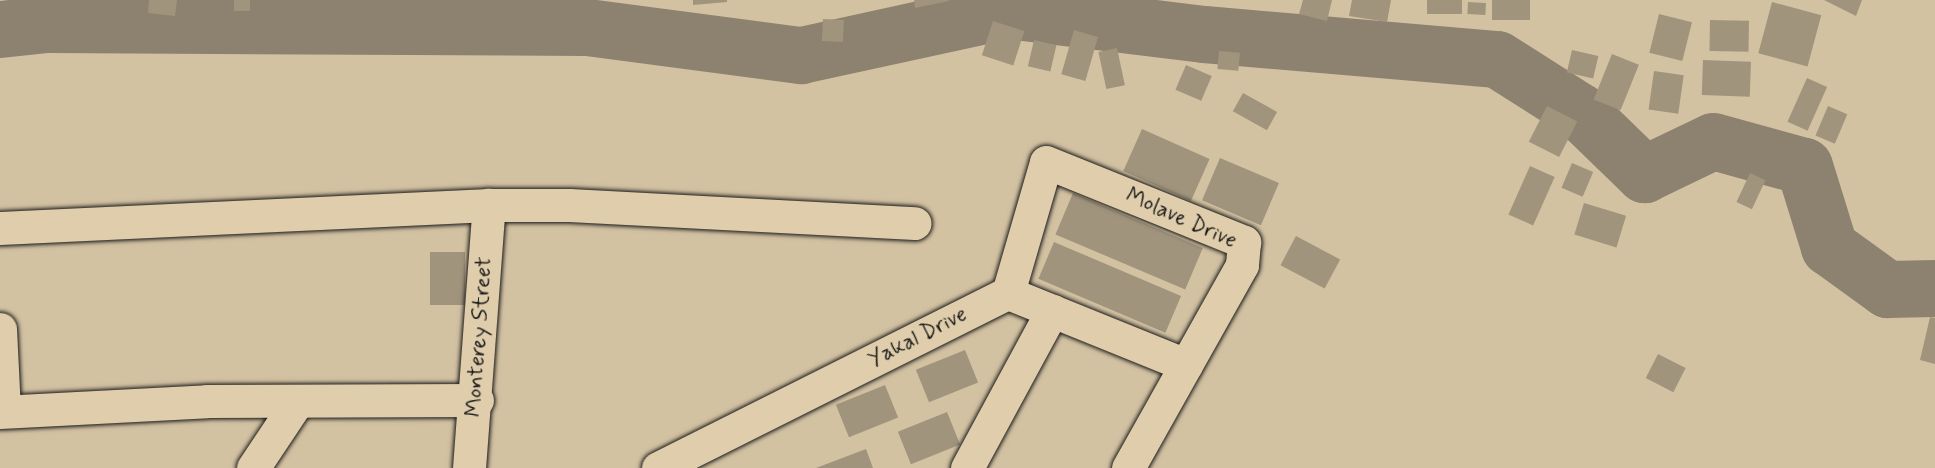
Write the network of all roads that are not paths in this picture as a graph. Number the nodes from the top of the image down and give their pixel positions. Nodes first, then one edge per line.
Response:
1 (489, 205) junction
2 (915, 224) dead end
3 (0, 228) edge
4 (1008, 293) junction
5 (1052, 311) junction
6 (0, 329) edge
7 (1186, 365) junction
8 (477, 400) junction
9 (297, 402) junction
10 (2, 411) edge
11 (253, 468) edge
12 (469, 468) edge
13 (658, 468) edge
14 (967, 468) edge
15 (1128, 468) edge

1 - 2 street
1 - 3 street
1 - 8 street, Monterey Street
4 - 5 street
4 - 7 street, Molave Drive
4 - 13 street, Yakal Drive
5 - 7 street
5 - 14 street
6 - 10 street
7 - 15 street, Molave Drive
8 - 9 street
8 - 12 street, Monterey Street
9 - 10 street
9 - 11 street

